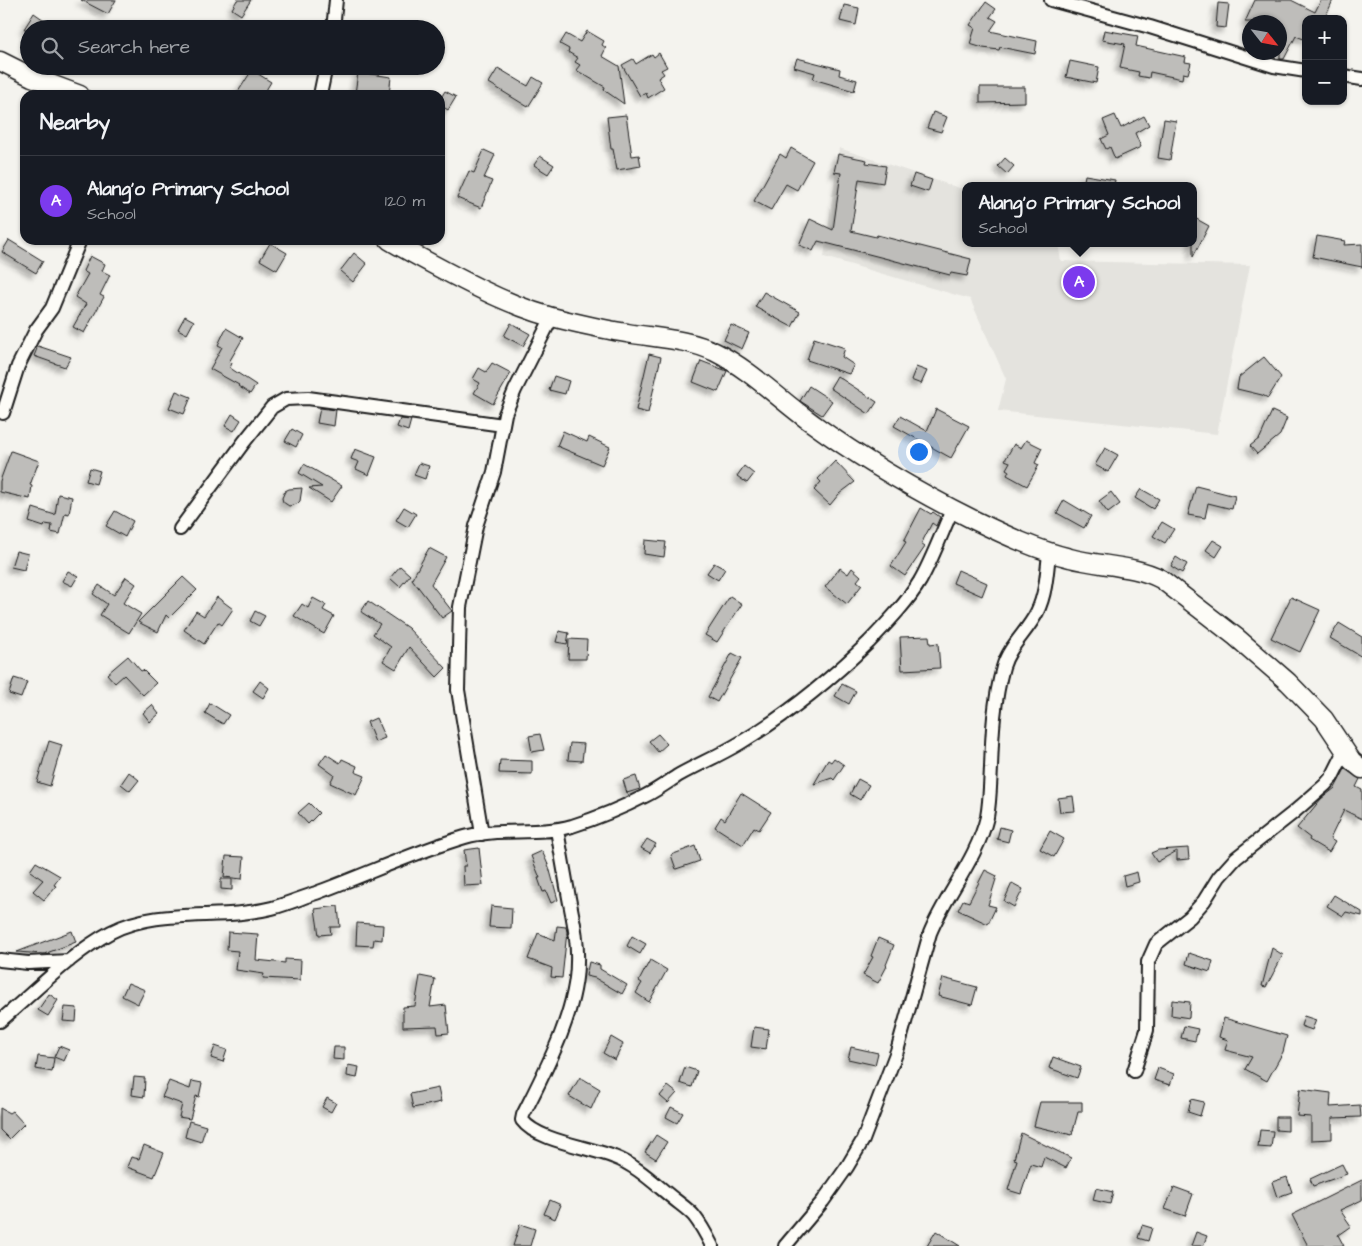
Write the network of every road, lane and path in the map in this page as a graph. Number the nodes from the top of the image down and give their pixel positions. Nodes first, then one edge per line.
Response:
1 (336, 0) edge
2 (1052, 0) edge
3 (333, 20) edge
4 (0, 61) edge
5 (20, 70) edge
6 (1302, 70) edge
7 (30, 75) edge
8 (324, 75) edge
9 (1347, 77) edge
10 (1362, 79) edge
11 (67, 90) edge
12 (321, 90) edge
13 (78, 245) edge
14 (398, 245) edge
15 (552, 317) junction
16 (3, 413) dead end
17 (503, 425) junction
18 (953, 508) junction
19 (180, 529) dead end
20 (1049, 553) junction
21 (1345, 751) junction
22 (1362, 769) edge
23 (557, 830) junction
24 (482, 834) junction
25 (0, 960) edge
26 (69, 961) junction
27 (0, 1021) edge
28 (1134, 1071) dead end
29 (712, 1246) edge
30 (785, 1246) edge

1 - 3 street
2 - 6 street
4 - 5 street
7 - 11 street
8 - 12 street
9 - 10 street
13 - 16 street
14 - 15 street
15 - 17 street
15 - 18 street
17 - 19 street
17 - 24 street
18 - 20 street
18 - 23 street
20 - 21 street
20 - 30 street
21 - 22 street
21 - 28 street
23 - 24 street
23 - 29 street
24 - 26 street
25 - 26 street
26 - 27 street

